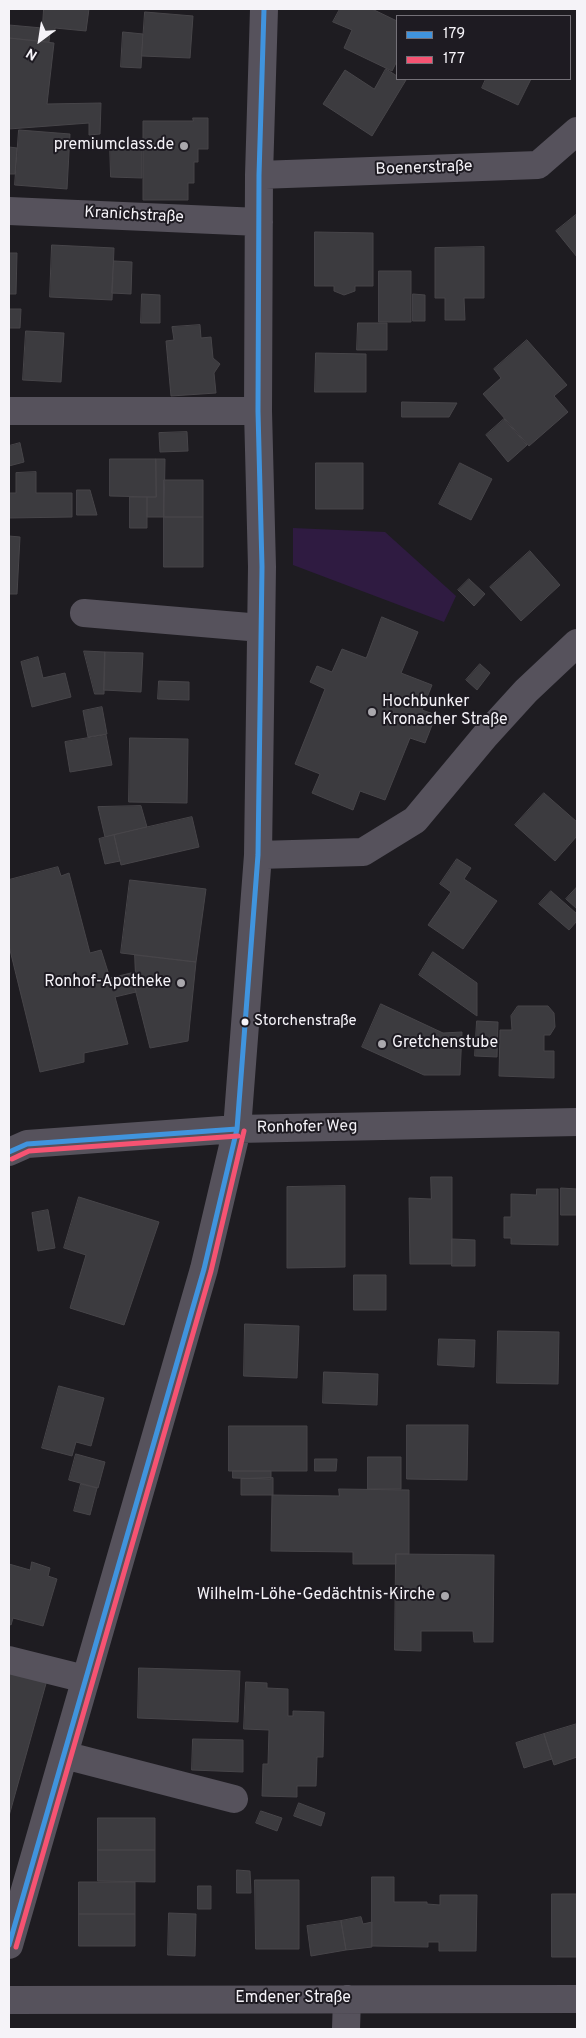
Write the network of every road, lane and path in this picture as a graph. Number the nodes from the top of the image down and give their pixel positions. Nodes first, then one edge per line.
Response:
1 (264, 9) edge
2 (577, 131) edge
3 (259, 175) junction
4 (9, 211) edge
5 (259, 222) junction
6 (9, 411) edge
7 (258, 411) junction
8 (84, 613) dead end
9 (261, 628) junction
10 (577, 643) edge
11 (258, 855) junction
12 (577, 1122) edge
13 (237, 1129) junction
14 (9, 1152) edge
15 (9, 1660) edge
16 (85, 1678) junction
17 (64, 1755) junction
18 (234, 1799) dead end
19 (9, 1945) edge
20 (346, 1999) junction
21 (577, 1999) edge
22 (9, 2000) edge
23 (346, 2029) edge

1 - 3 street
2 - 3 street, Boenerstraße
3 - 5 street
4 - 5 street, Kranichstraße
5 - 7 street
6 - 7 street
7 - 9 street
8 - 9 street
9 - 11 street
10 - 11 street
11 - 13 street
12 - 13 street, Ronhofer Weg
13 - 14 street, Ronhofer Weg
13 - 16 street
15 - 16 street
16 - 17 street
17 - 18 street
17 - 19 street
20 - 21 street, Emdener Straße
20 - 22 street, Emdener Straße
20 - 23 street

